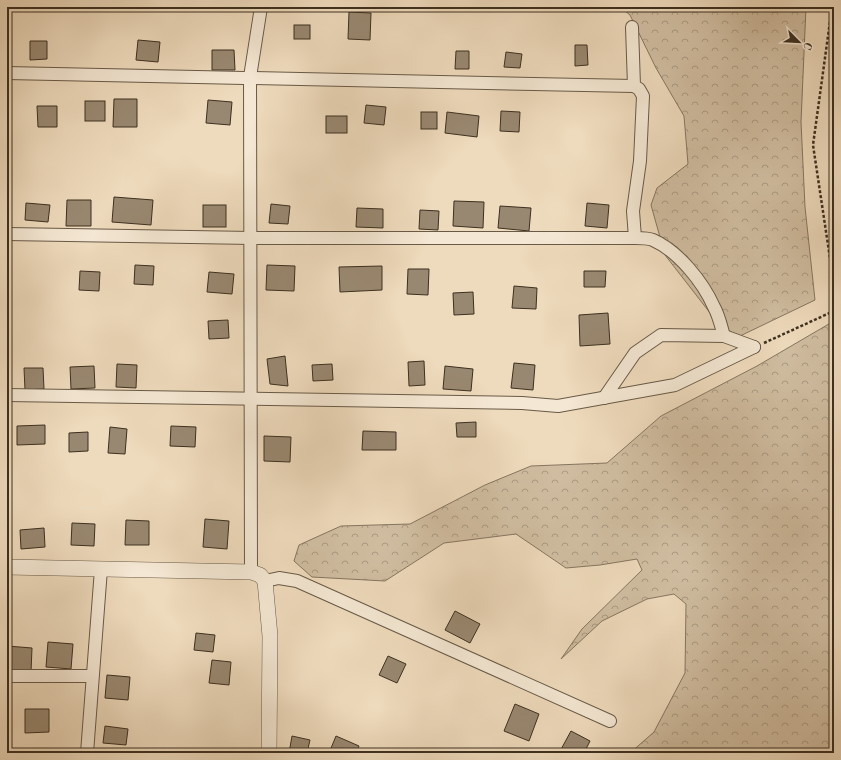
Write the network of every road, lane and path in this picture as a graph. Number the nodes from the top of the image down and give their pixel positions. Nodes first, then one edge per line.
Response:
1 (261, 7) edge
2 (832, 7) edge
3 (632, 27) dead end
4 (7, 73) edge
5 (250, 77) junction
6 (634, 86) junction
7 (7, 234) edge
8 (252, 238) junction
9 (635, 238) junction
10 (834, 285) edge
11 (834, 311) edge
12 (724, 336) junction
13 (754, 347) junction
14 (7, 395) edge
15 (604, 398) junction
16 (249, 399) junction
17 (7, 567) edge
18 (101, 569) junction
19 (251, 572) junction
20 (264, 581) junction
21 (7, 676) edge
22 (92, 676) junction
23 (610, 721) dead end
24 (87, 753) edge
25 (269, 753) edge

1 - 5 street
2 - 10 path
3 - 6 street
4 - 5 street
5 - 6 street
5 - 8 street
6 - 9 street
7 - 8 street
8 - 9 street
8 - 16 street
9 - 12 street
11 - 13 path
12 - 13 street
12 - 15 street
13 - 15 street
14 - 16 street
15 - 16 street
16 - 19 street
17 - 18 street
18 - 19 street
18 - 22 street
19 - 20 street
20 - 23 street
20 - 25 street
21 - 22 street
22 - 24 street

